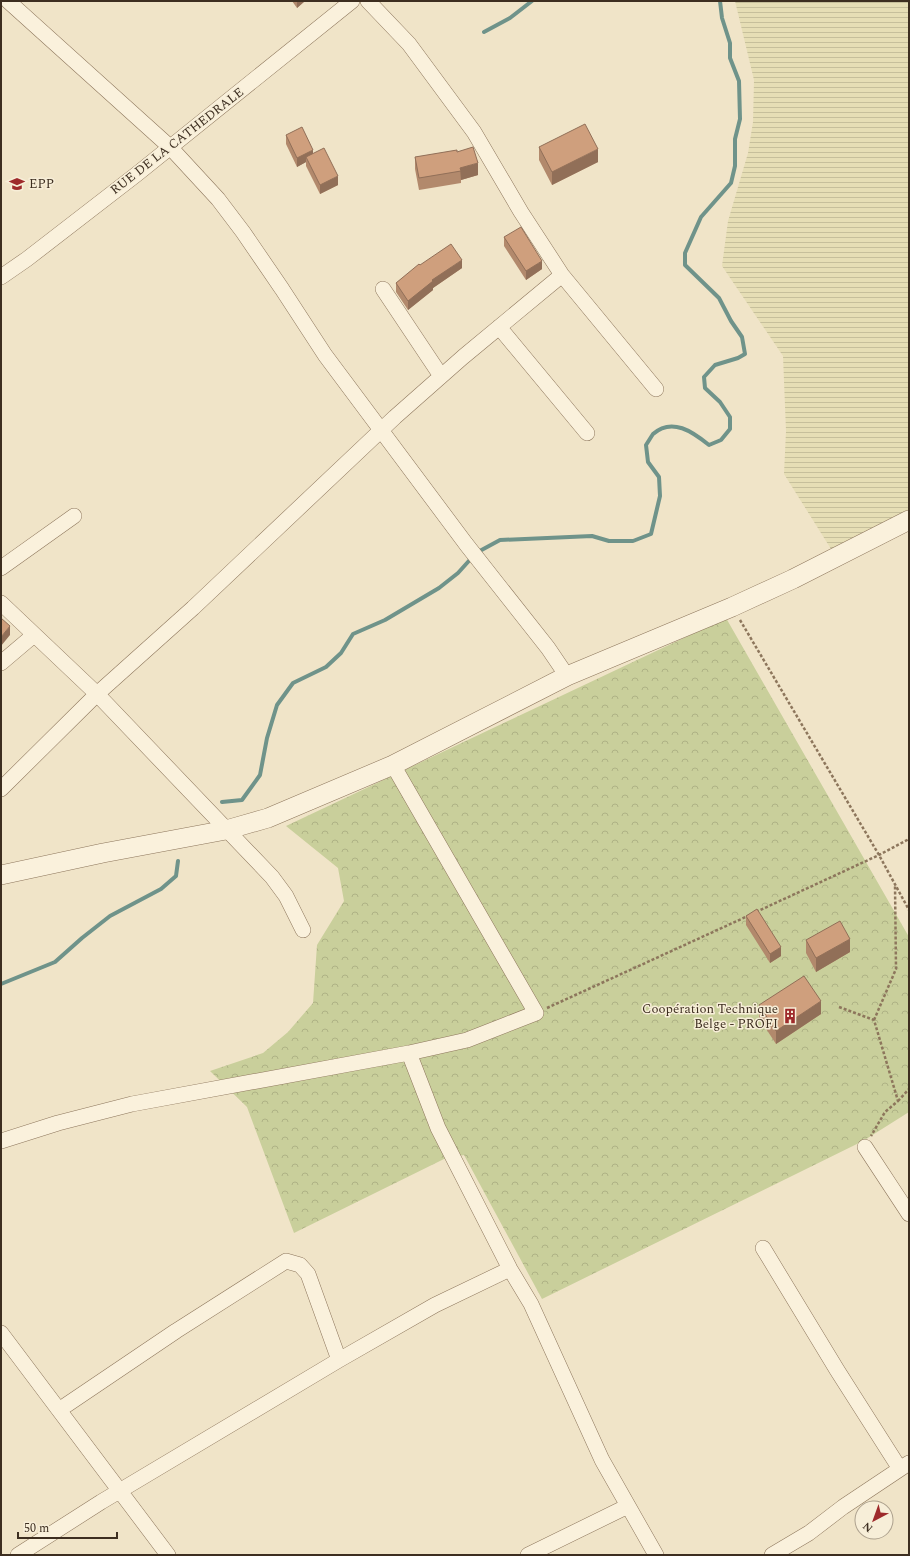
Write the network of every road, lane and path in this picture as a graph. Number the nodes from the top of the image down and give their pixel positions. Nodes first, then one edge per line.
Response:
1 (8, 1) edge
2 (352, 1) edge
3 (368, 1) edge
4 (170, 147) junction
5 (562, 275) junction
6 (1, 277) edge
7 (383, 289) dead end
8 (499, 327) junction
9 (441, 376) junction
10 (656, 389) dead end
11 (382, 430) junction
12 (587, 433) dead end
13 (74, 516) dead end
14 (909, 520) edge
15 (1, 568) edge
16 (1, 603) edge
17 (732, 607) junction
18 (34, 634) junction
19 (1, 663) edge
20 (567, 676) junction
21 (97, 694) junction
22 (393, 765) junction
23 (1, 788) edge
24 (226, 830) junction
25 (909, 839) edge
26 (879, 855) junction
27 (1, 875) edge
28 (895, 884) junction
29 (909, 910) edge
30 (303, 930) dead end
31 (839, 1007) dead end
32 (536, 1013) junction
33 (874, 1020) junction
34 (409, 1053) junction
35 (909, 1089) edge
36 (898, 1101) junction
37 (1, 1140) edge
38 (865, 1147) joint
39 (909, 1214) edge
40 (763, 1248) dead end
41 (510, 1269) junction
42 (1, 1333) edge
43 (339, 1360) junction
44 (59, 1410) junction
45 (904, 1466) edge
46 (120, 1490) junction
47 (628, 1506) junction
48 (18, 1555) edge
49 (168, 1555) edge
50 (528, 1555) edge
51 (656, 1555) edge
52 (772, 1555) edge

1 - 4 street
2 - 4 street, RUE DE LA CATHEDRALE
3 - 5 street
4 - 6 street, RUE DE LA CATHEDRALE
4 - 11 street
5 - 8 street
5 - 10 street
7 - 9 street
8 - 9 street
8 - 12 street
9 - 11 street
11 - 20 street
11 - 21 street
13 - 15 street
14 - 17 street
16 - 18 street
17 - 20 street
17 - 26 path
18 - 19 street
18 - 21 street
20 - 22 street
21 - 23 street
21 - 24 street
22 - 24 street
22 - 32 street
24 - 27 street
24 - 30 street
25 - 26 path
26 - 28 path
26 - 32 path
28 - 29 path
28 - 33 path
31 - 33 path
32 - 34 street
33 - 36 path
34 - 37 street
34 - 41 street
35 - 36 path
36 - 38 path
38 - 39 street
40 - 45 street
41 - 43 street
41 - 47 street
42 - 44 street
43 - 44 street
43 - 46 street
44 - 46 street
45 - 52 street
46 - 48 street
46 - 49 street
47 - 50 street
47 - 51 street

